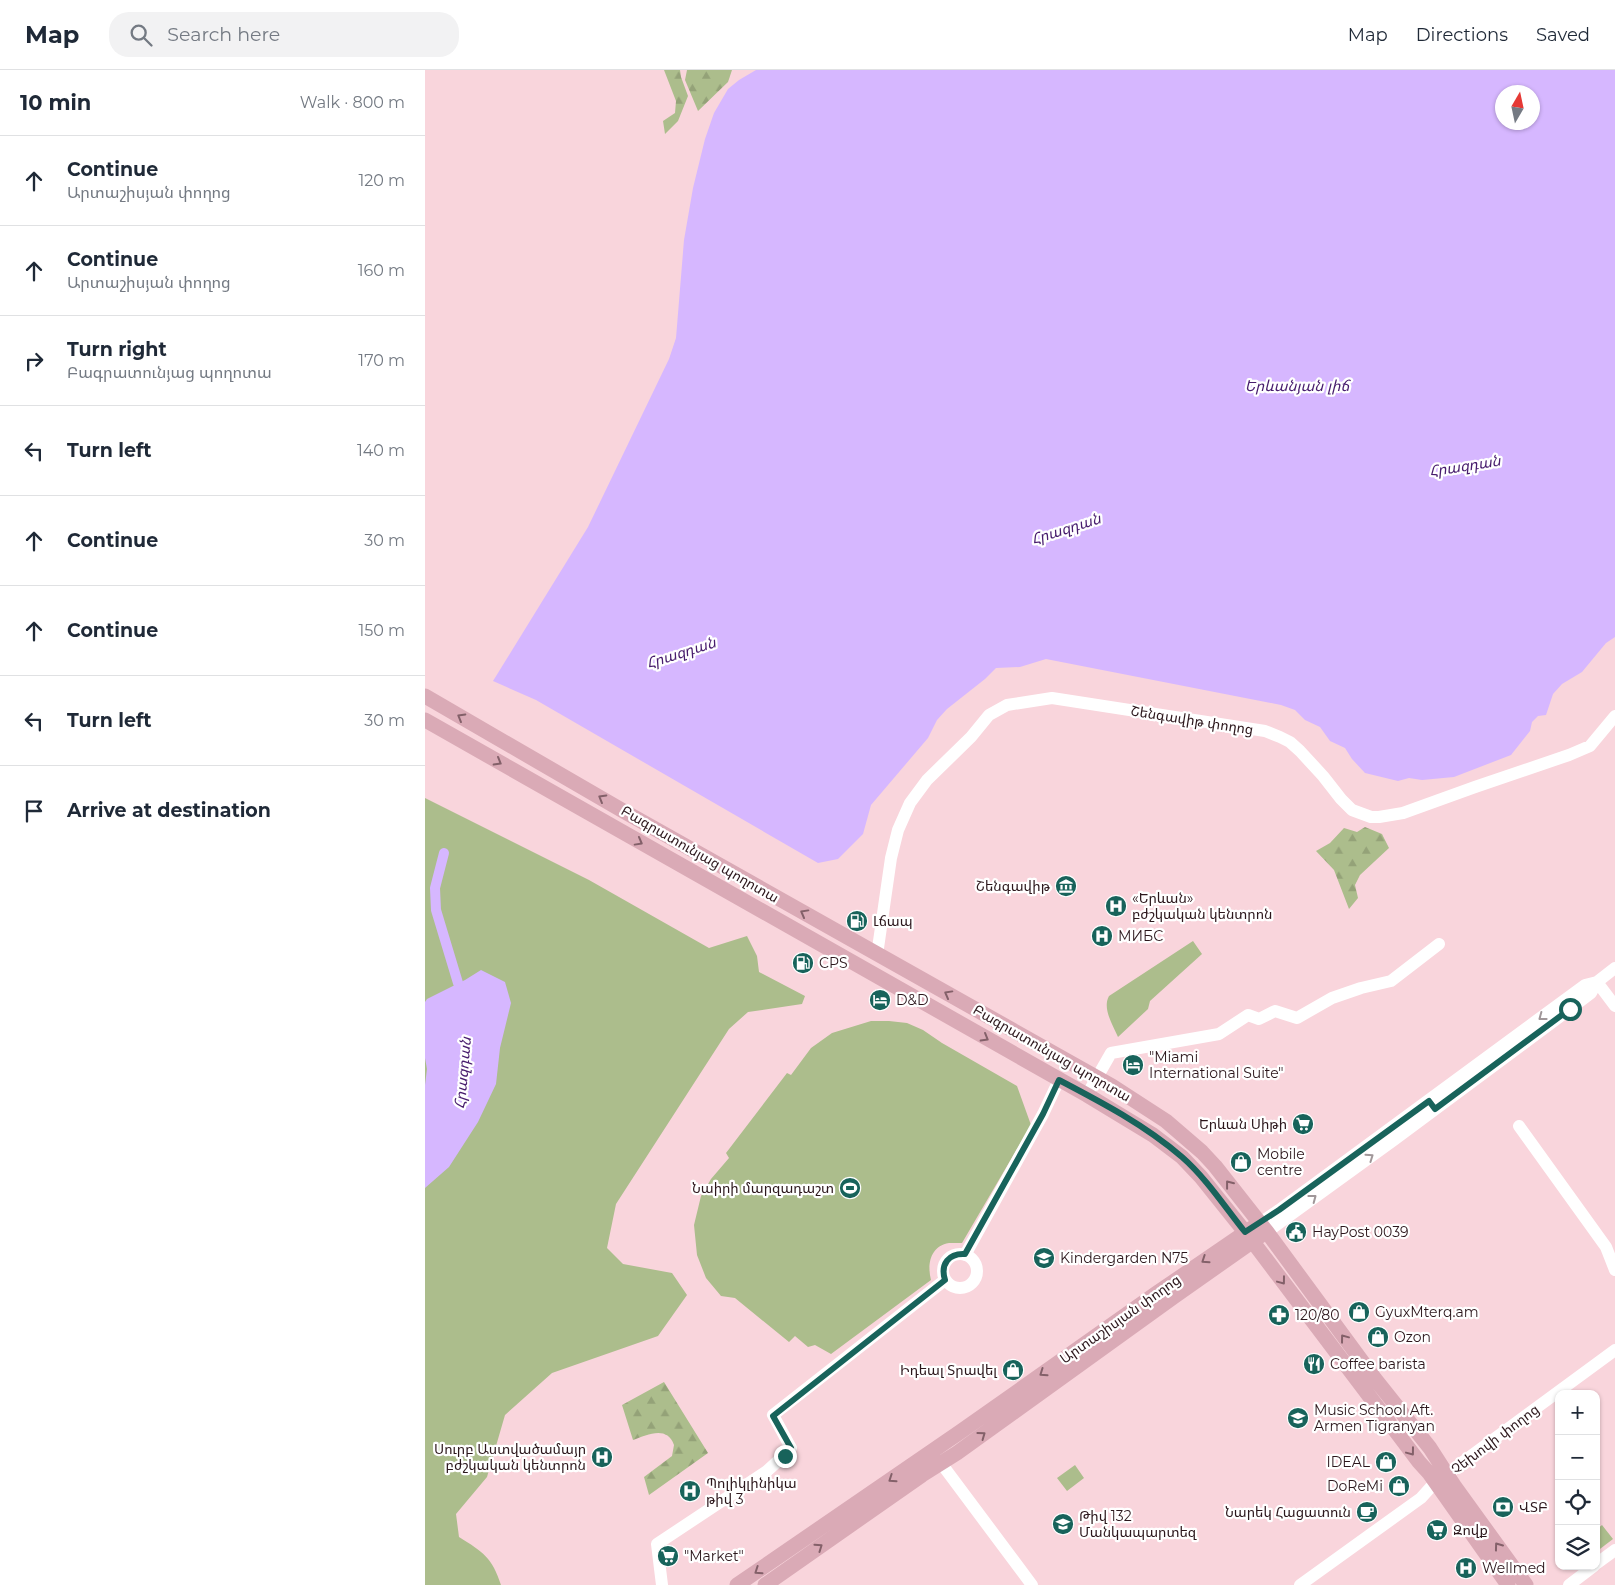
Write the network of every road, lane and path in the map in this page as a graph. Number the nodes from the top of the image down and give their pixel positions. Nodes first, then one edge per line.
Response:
1 (425, 696) edge
2 (1615, 716) edge
3 (425, 720) edge
4 (488, 732) junction
5 (477, 750) junction
6 (833, 929) junction
7 (1439, 944) dead end
8 (823, 946) junction
9 (877, 954) junction
10 (1615, 968) edge
11 (1597, 982) junction
12 (1615, 1006) edge
13 (1096, 1078) junction
14 (1059, 1080) junction
15 (1087, 1095) junction
16 (1519, 1126) dead end
17 (1263, 1227) junction
18 (1249, 1237) junction
19 (965, 1254) junction
20 (1615, 1270) edge
21 (945, 1280) junction
22 (1615, 1350) edge
23 (937, 1457) junction
24 (1442, 1479) junction
25 (1424, 1493) junction
26 (1615, 1550) edge
27 (1600, 1561) edge
28 (1588, 1570) edge
29 (662, 1585) edge
30 (737, 1585) edge
31 (765, 1585) edge
32 (1032, 1585) edge
33 (1294, 1585) edge
34 (1300, 1585) edge
35 (1509, 1585) edge
36 (1527, 1585) edge
37 (1569, 1585) edge

4 -> 1 main road, Բագրատունյաց պողոտա
2 - 9 street, Շենգավիթ փողոց
3 - 5 main road, Բագրատունյաց պողոտա
4 - 5 main road
6 -> 4 main road, Բագրատունյաց պողոտա
5 -> 8 main road, Բագրատունյաց պողոտա
6 - 8 main road
6 - 9 main road, Բագրատունյաց պողոտա
7 - 13 street
8 -> 14 main road, Բագրատունյաց պողոտա
13 -> 9 main road, Բագրատունյաց պողոտա
10 - 11 street, Արտաշիսյան փողոց
11 - 12 street
11 - 17 street, Արտաշիսյան փողոց
13 - 15 street
17 -> 13 main road, Բագրատունյաց պողոտա
14 - 15 main road, Բագրատունյաց պողոտա
14 - 19 street
15 - 18 main road, Բագրատունյաց պողոտա
16 - 20 street
17 - 18 main road, Արտաշիսյան փողոց
24 -> 17 main road, Բագրատունյաց պողոտա
18 - 23 main road, Արտաշիսյան փողոց
18 -> 24 main road, Բագրատունյաց պողոտա
19 - 21 street
19 - 21 street
21 - 29 street
22 - 24 street, Չեխովի փողոց
23 -> 30 main road, Արտաշիսյան փողոց
31 -> 23 main road, Արտաշիսյան փողոց
23 - 32 street
24 - 25 street, Չեխովի փողոց
24 - 35 main road, Բագրատունյաց պողոտա
36 -> 24 main road, Բագրատունյաց պողոտա
25 - 33 street, Չեխովի փողոց
25 - 34 street, Չեխովի փողոց
26 - 27 street
28 - 37 street

